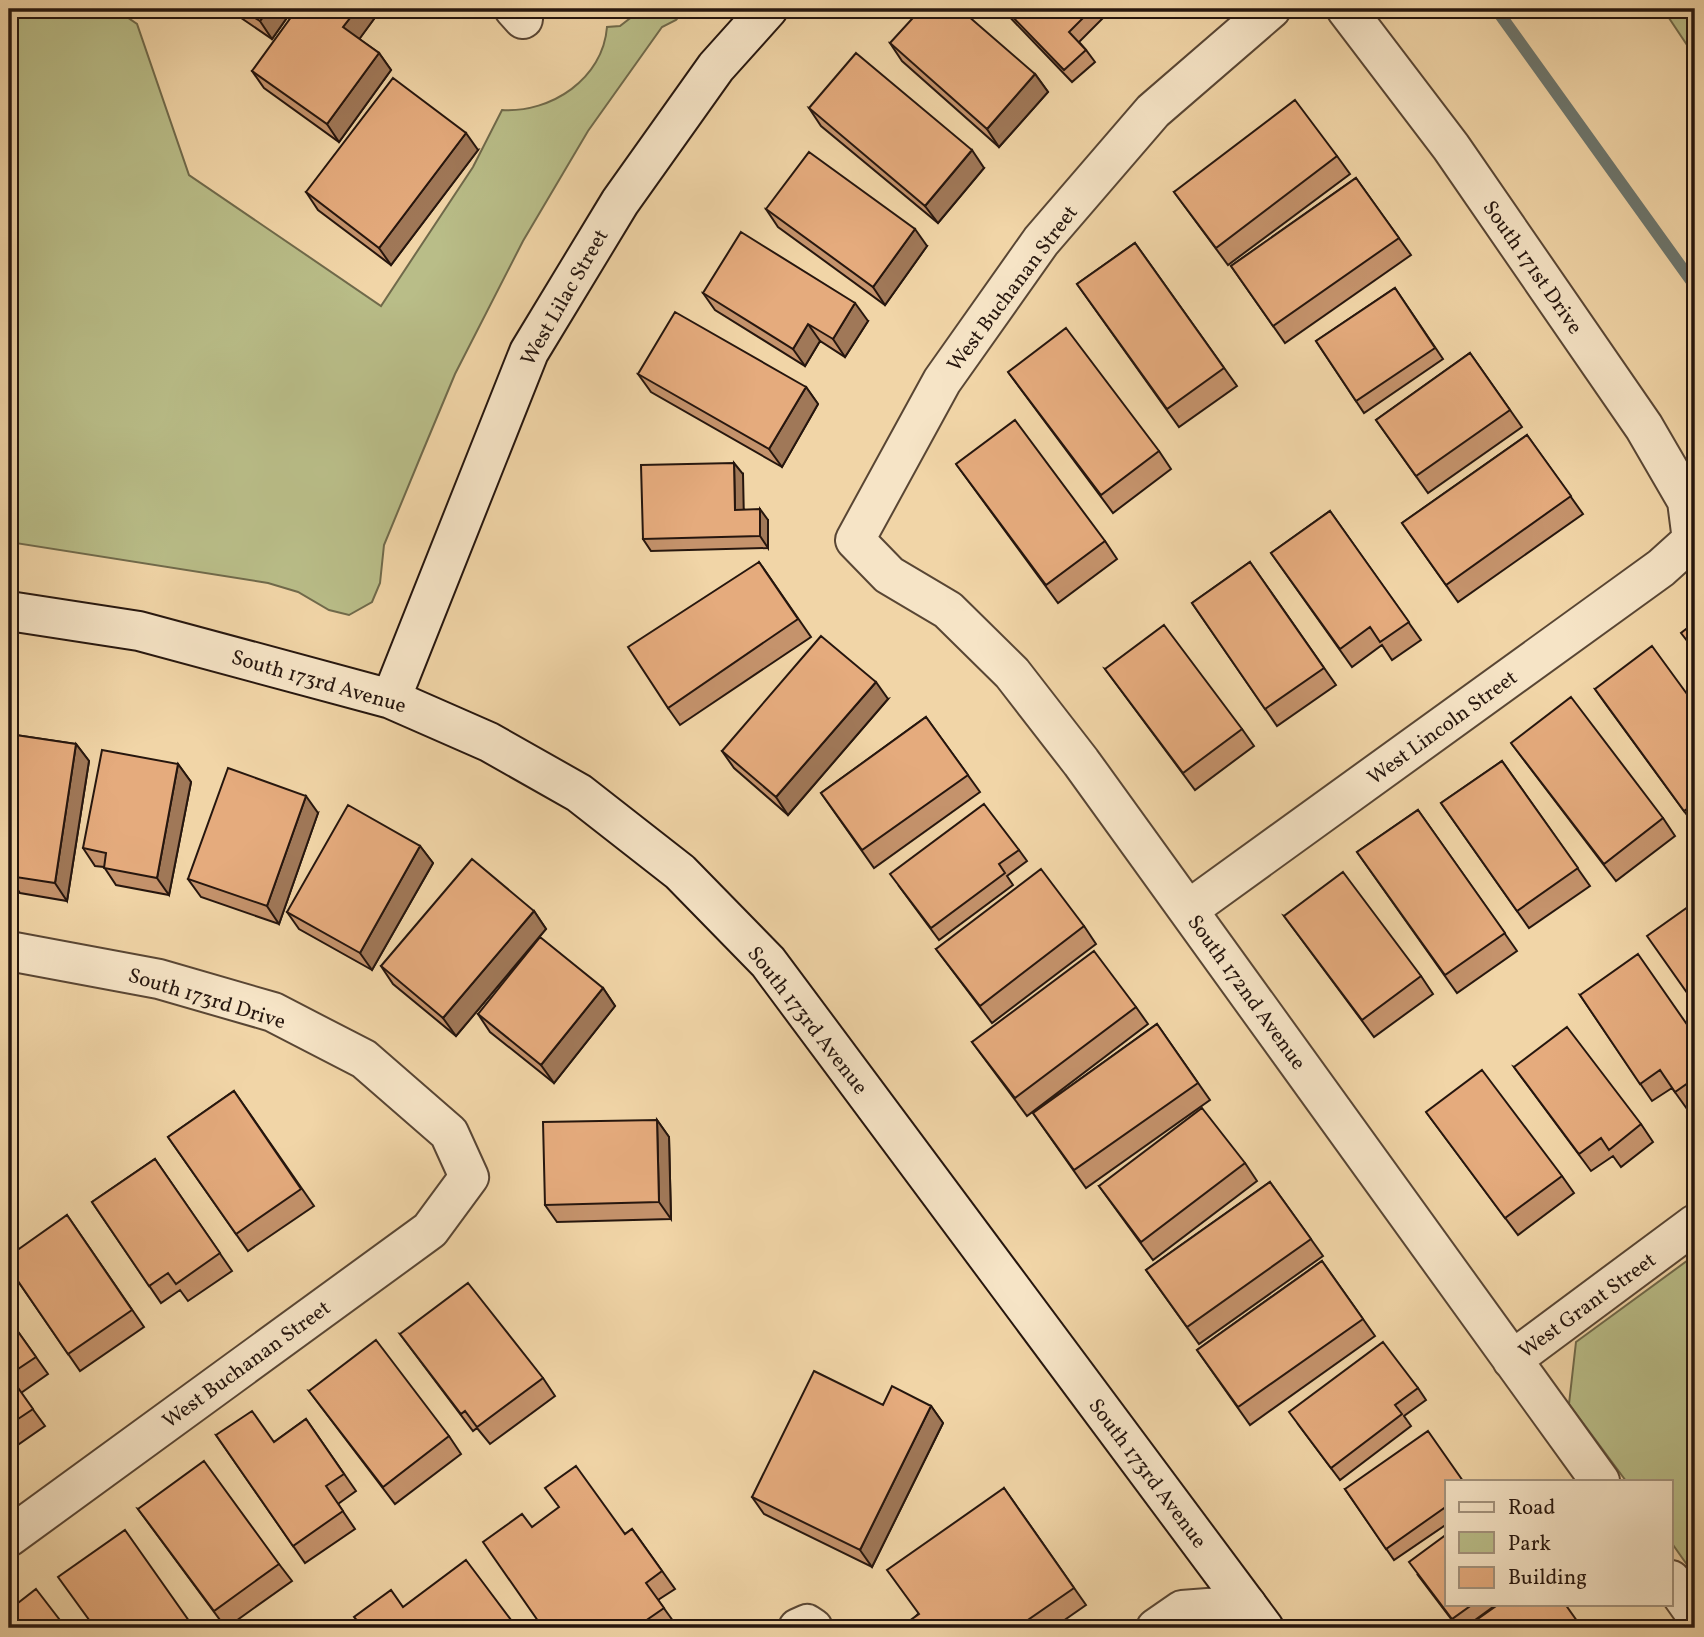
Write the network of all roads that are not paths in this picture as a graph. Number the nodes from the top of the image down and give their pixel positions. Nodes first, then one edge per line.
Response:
1 (768, 9) edge
2 (1271, 9) edge
3 (1346, 9) edge
4 (855, 540) joint
5 (1692, 540) joint
6 (9, 611) edge
7 (391, 699) junction
8 (1188, 910) junction
9 (9, 951) edge
10 (470, 1177) joint
11 (1695, 1224) edge
12 (1512, 1360) junction
13 (1599, 1480) edge
14 (9, 1537) edge
15 (1672, 1581) edge
16 (1695, 1614) edge
17 (1248, 1620) edge
18 (1156, 1628) edge

1 - 7 street, West Lilac Street
2 - 4 street, West Buchanan Street
3 - 5 street, South 171st Drive
4 - 8 street, South 172nd Avenue
5 - 8 street, West Lincoln Street
6 - 7 street, South 173rd Avenue
7 - 17 street, South 173rd Avenue
8 - 12 street, South 172nd Avenue
9 - 10 street, South 173rd Drive
10 - 14 street, West Buchanan Street
11 - 12 street, West Grant Street
12 - 13 street, South 172nd Avenue
15 - 16 street
17 - 18 street

